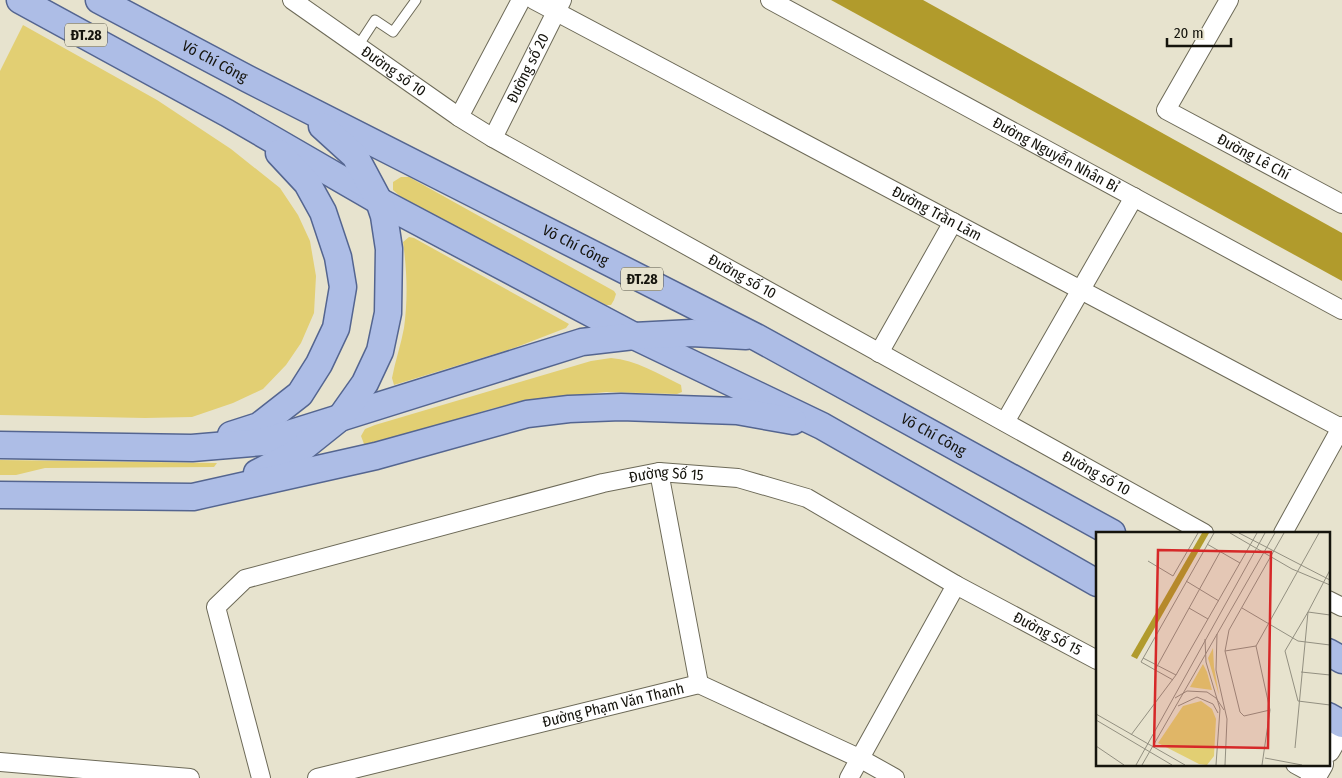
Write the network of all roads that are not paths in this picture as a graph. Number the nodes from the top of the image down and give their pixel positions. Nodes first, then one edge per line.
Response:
1 (20, 0) edge
2 (99, 0) edge
3 (292, 0) edge
4 (416, 0) edge
5 (521, 0) edge
6 (534, 0) edge
7 (770, 0) edge
8 (1229, 0) edge
9 (559, 6) edge
10 (358, 46) junction
11 (248, 78) junction
12 (227, 113) junction
13 (459, 116) junction
14 (493, 138) junction
15 (1134, 197) junction
16 (379, 201) junction
17 (1342, 204) edge
18 (954, 222) junction
19 (1081, 290) junction
20 (1342, 310) edge
21 (634, 336) junction
22 (756, 337) junction
23 (879, 352) junction
24 (341, 417) junction
25 (1005, 422) junction
26 (822, 426) junction
27 (1341, 427) edge
28 (0, 445) edge
29 (192, 448) junction
30 (659, 472) junction
31 (0, 495) edge
32 (193, 497) junction
33 (1110, 532) edge
34 (1202, 532) edge
35 (1284, 532) edge
36 (1096, 582) edge
37 (956, 585) junction
38 (1330, 601) edge
39 (1342, 607) edge
40 (1330, 653) edge
41 (1096, 659) edge
42 (1342, 660) edge
43 (700, 684) junction
44 (1330, 717) edge
45 (1342, 725) edge
46 (1330, 746) edge
47 (861, 759) junction
48 (0, 762) edge
49 (190, 778) edge
50 (261, 778) edge
51 (317, 778) edge
52 (849, 778) edge
53 (895, 778) edge

1 - 12 main road, ĐT.28
2 - 11 main road, Võ Chí Công / ĐT.28
3 - 10 street, Đường số 10
4 - 10 lane
5 - 13 street
6 - 9 street, Đường Trần Lãm
7 - 15 street, Đường Nguyễn Nhân Bỉ
8 - 17 street, Đường Lê Chí
9 - 14 street, Đường số 20
9 - 18 street, Đường Trần Lãm
10 - 13 street, Đường số 10
11 - 16 main road
11 - 22 main road, Võ Chí Công / ĐT.28
12 - 16 main road, ĐT.28
12 - 29 main road
13 - 14 street, Đường số 10
14 - 23 street, Đường số 10
15 - 19 street
15 - 20 street, Đường Nguyễn Nhân Bỉ
16 - 21 main road, ĐT.28
16 - 24 main road
18 - 19 street, Đường Trần Lãm
18 - 23 street
19 - 25 street
19 - 27 street, Đường Trần Lãm
21 - 22 main road
21 - 24 main road
21 - 26 main road, ĐT.28
22 - 33 main road, Võ Chí Công / ĐT.28
23 - 25 street, Đường số 10
24 - 29 main road
24 - 32 main road
25 - 34 street, Đường số 10
26 - 32 main road
26 - 36 main road, ĐT.28
27 - 35 street
28 - 29 main road
30 - 37 street, Đường Số 15
30 - 43 street
30 - 50 street, Đường Số 15
31 - 32 main road
37 - 41 street, Đường Số 15
37 - 47 street
38 - 39 street
40 - 42 main road
43 - 47 street, Đường Phạm Văn Thanh
43 - 51 street, Đường Phạm Văn Thanh
44 - 45 main road
45 - 46 street
47 - 52 street
47 - 53 street, Đường Phạm Văn Thanh
48 - 49 street

